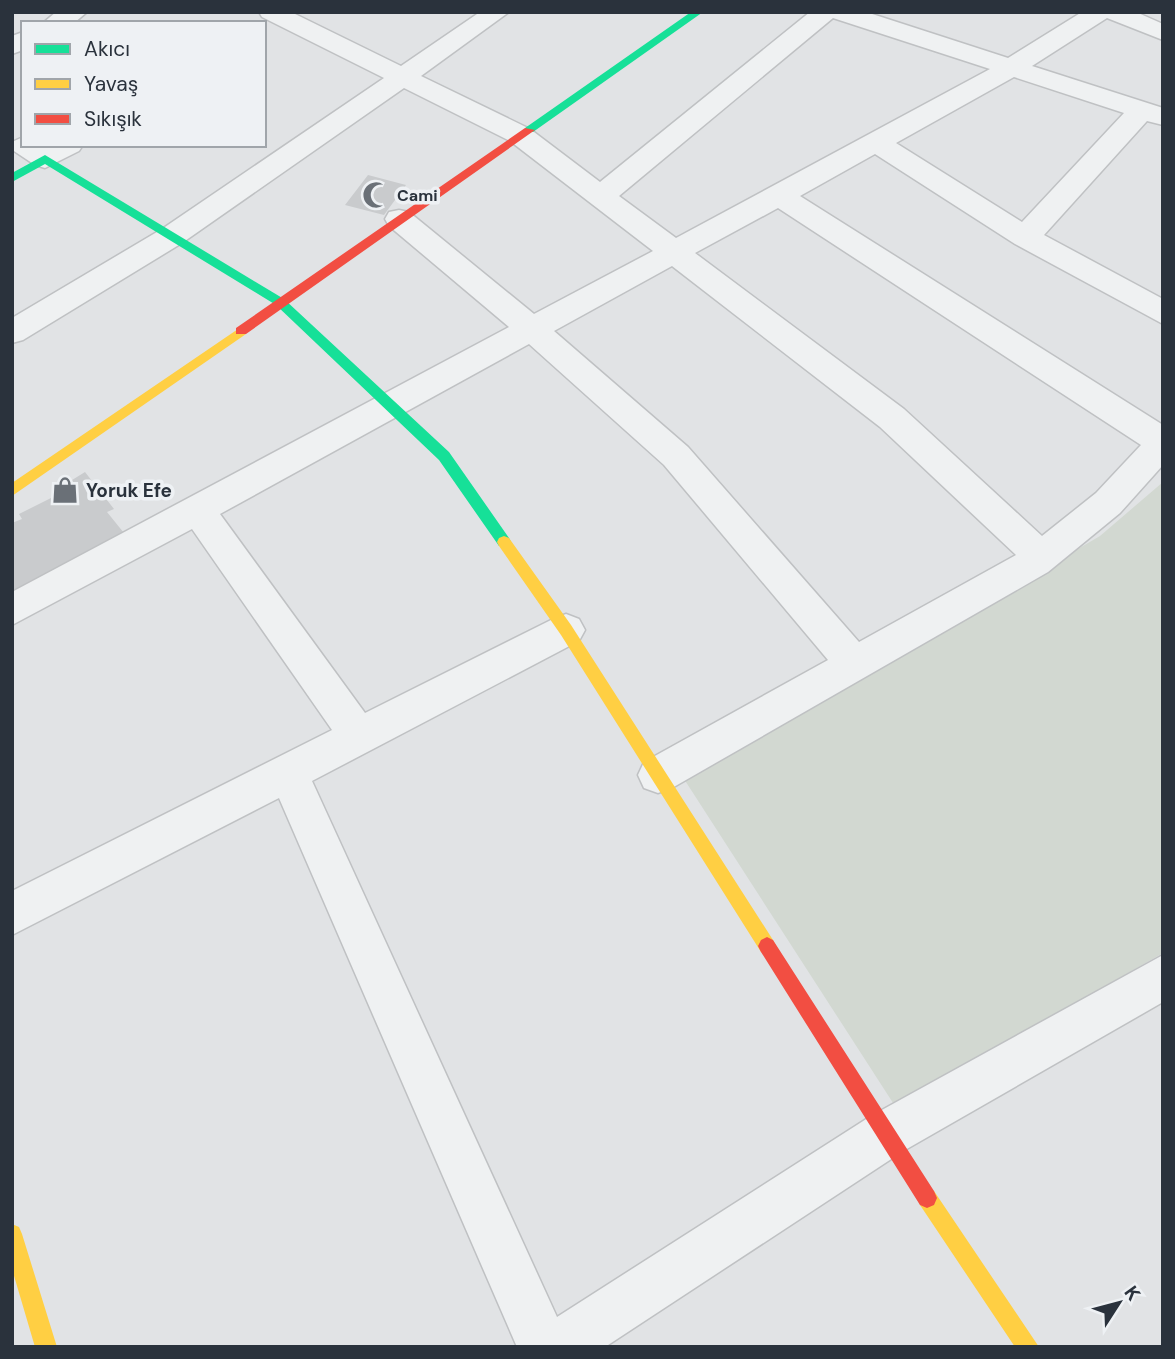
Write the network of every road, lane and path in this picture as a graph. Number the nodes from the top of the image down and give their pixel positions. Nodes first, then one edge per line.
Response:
1 (75, 12) edge
2 (497, 12) edge
3 (698, 12) edge
4 (825, 12) edge
5 (840, 12) edge
6 (1099, 12) edge
7 (1114, 12) edge
8 (291, 16) edge
9 (59, 21) edge
10 (1163, 33) edge
11 (266, 36) edge
12 (1009, 69) junction
13 (403, 77) junction
14 (1152, 114) edge
15 (520, 135) junction
16 (876, 143) junction
17 (53, 147) edge
18 (30, 150) edge
19 (12, 178) edge
20 (778, 195) junction
21 (601, 196) junction
22 (399, 219) junction
23 (172, 236) junction
24 (1025, 237) junction
25 (674, 250) junction
26 (280, 302) junction
27 (1163, 313) edge
28 (532, 329) junction
29 (12, 332) edge
30 (392, 406) junction
31 (1163, 442) edge
32 (12, 491) edge
33 (198, 510) junction
34 (1041, 557) junction
35 (12, 610) edge
36 (566, 630) junction
37 (855, 664) junction
38 (359, 738) junction
39 (289, 775) junction
40 (658, 775) junction
41 (12, 914) edge
42 (1163, 977) edge
43 (888, 1133) junction
44 (12, 1234) edge
45 (47, 1347) edge
46 (544, 1347) edge
47 (558, 1347) edge
48 (1028, 1347) edge

1 - 9 street
2 - 13 street
3 - 15 street
4 - 21 street
5 - 12 street
6 - 12 street
7 - 10 street
8 - 11 street
8 - 13 street
12 - 14 street
12 - 16 street
13 - 15 street
13 - 23 street
14 - 24 street
15 - 21 street
15 - 22 street
16 - 20 street
16 - 24 street
17 - 18 street
18 - 19 street
18 - 23 street
20 - 25 street
20 - 31 street
21 - 25 street
22 - 26 street
22 - 28 street
23 - 26 street
23 - 29 street
24 - 27 street
25 - 28 street
25 - 34 street
26 - 30 street
26 - 32 street
28 - 30 street
28 - 37 street
30 - 33 street
30 - 36 street
31 - 34 street
33 - 35 street
33 - 38 street
34 - 37 street
36 - 38 street
36 - 40 street
37 - 40 street
38 - 39 street
39 - 41 street
39 - 46 street
40 - 43 street
42 - 43 street
43 - 47 street
43 - 48 street
44 - 45 street

